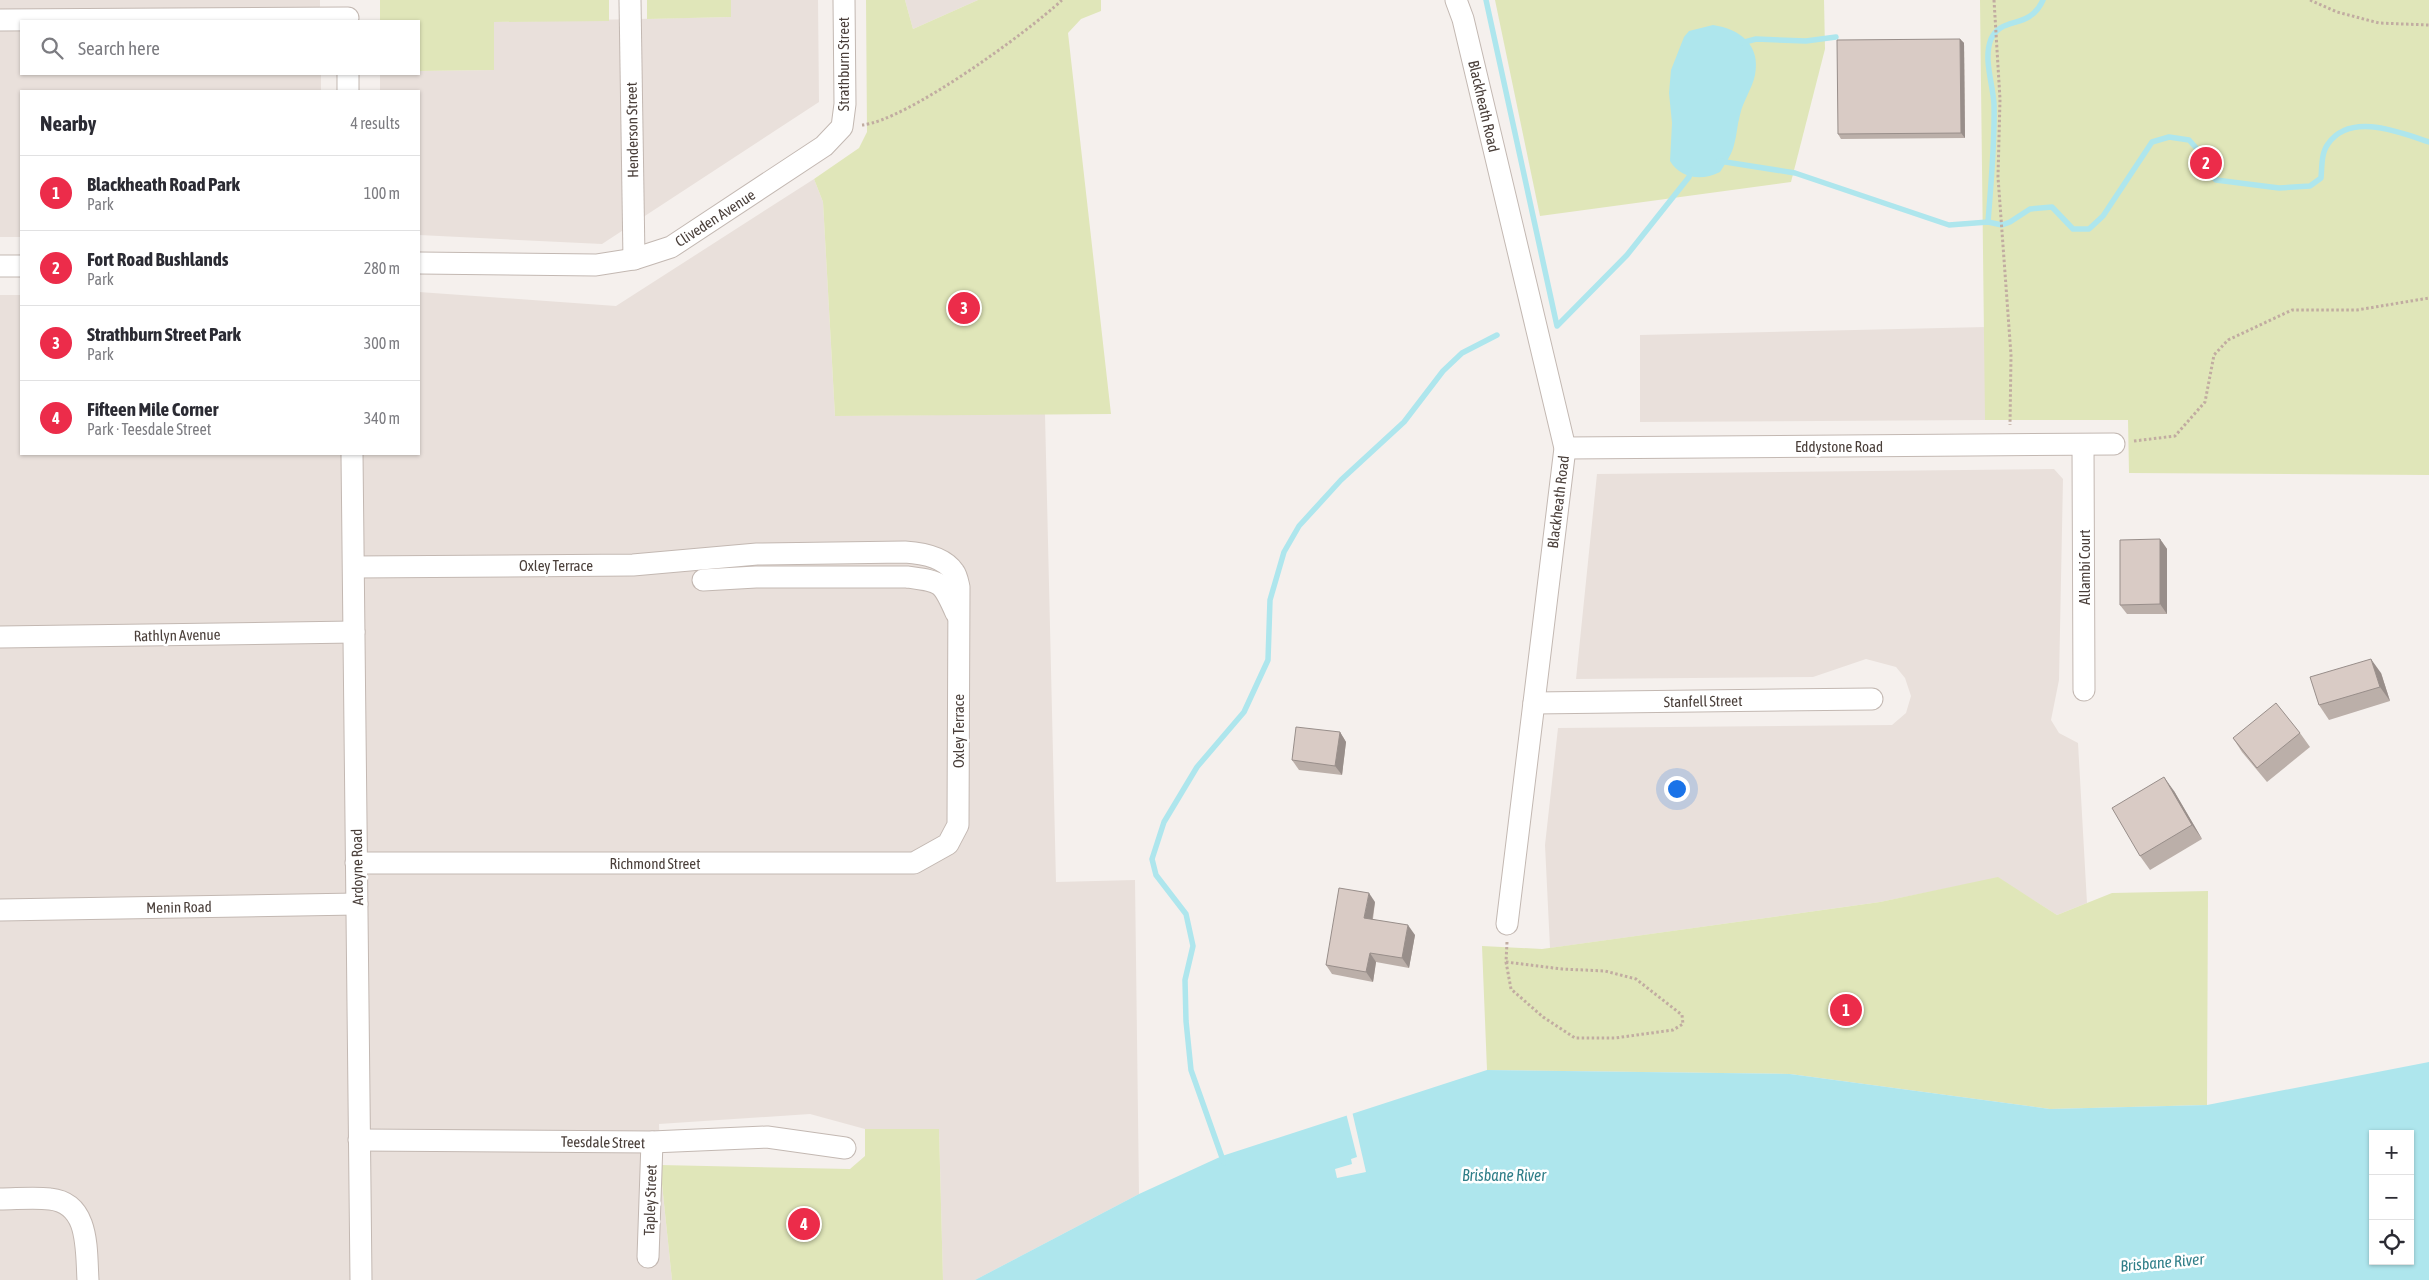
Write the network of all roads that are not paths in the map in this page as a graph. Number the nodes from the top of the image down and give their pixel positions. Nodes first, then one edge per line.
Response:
1 (630, 0) edge
2 (844, 0) edge
3 (1456, 0) edge
4 (348, 13) edge
5 (0, 20) edge
6 (348, 75) edge
7 (348, 90) edge
8 (842, 127) joint
9 (634, 259) junction
10 (420, 263) edge
11 (0, 266) edge
12 (20, 266) edge
13 (2114, 444) road end
14 (2083, 445) junction
15 (1564, 448) junction
16 (352, 455) edge
17 (757, 554) junction
18 (354, 567) junction
19 (756, 577) junction
20 (703, 580) dead end
21 (958, 615) junction
22 (354, 632) junction
23 (0, 637) edge
24 (2084, 690) dead end
25 (1872, 699) dead end
26 (1534, 703) junction
27 (948, 844) joint
28 (356, 863) junction
29 (357, 904) junction
30 (0, 910) edge
31 (1507, 924) road end
32 (359, 1140) junction
33 (652, 1142) junction
34 (845, 1148) dead end
35 (0, 1199) edge
36 (648, 1257) dead end
37 (88, 1280) edge
38 (361, 1280) edge

1 - 9 street, Henderson Street
2 - 8 street, Strathburn Street
3 - 15 street, Blackheath Road
4 - 5 street
6 - 7 street
8 - 9 street, Cliveden Avenue
9 - 10 street, Cliveden Avenue
11 - 12 street
13 - 14 street, Eddystone Road
14 - 15 street, Eddystone Road
14 - 24 street, Allambi Court
15 - 26 street, Blackheath Road
16 - 18 street, Ardoyne Road
17 - 18 street, Oxley Terrace
17 - 19 street
17 - 21 street, Oxley Terrace
18 - 22 street, Ardoyne Road
19 - 20 street, Oxley Terrace
19 - 21 street, Oxley Terrace
21 - 27 street, Oxley Terrace
22 - 23 street, Rathlyn Avenue
22 - 28 street, Ardoyne Road
25 - 26 street, Stanfell Street
26 - 31 street, Blackheath Road
27 - 28 street, Richmond Street
28 - 29 street, Ardoyne Road
29 - 30 street, Menin Road
29 - 32 street, Ardoyne Road
32 - 33 street, Teesdale Street
32 - 38 street, Ardoyne Road
33 - 34 street, Teesdale Street
33 - 36 street, Tapley Street
35 - 37 street

